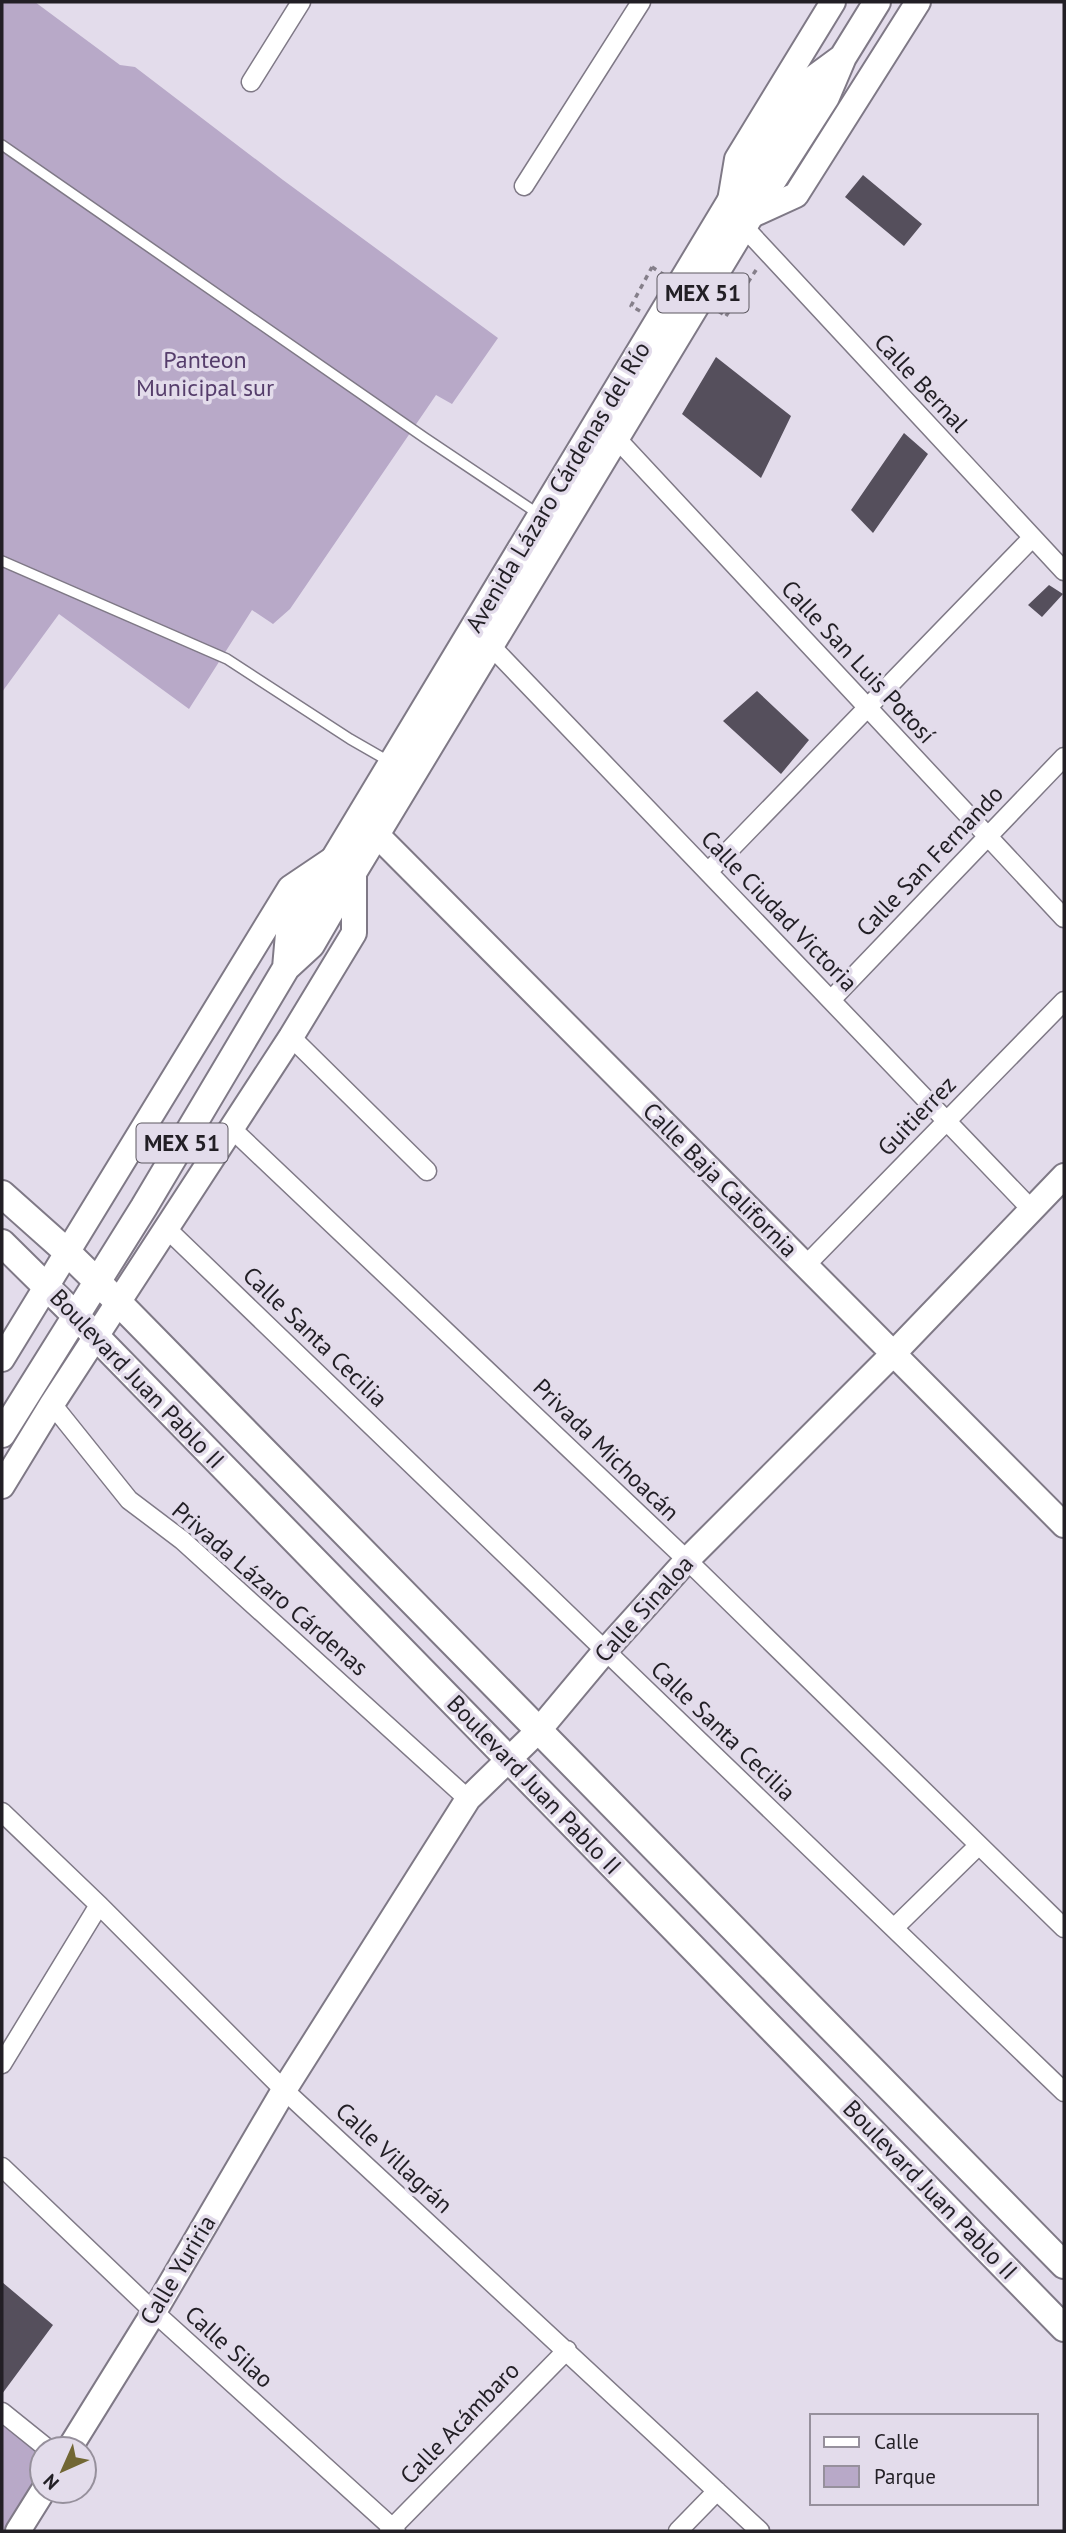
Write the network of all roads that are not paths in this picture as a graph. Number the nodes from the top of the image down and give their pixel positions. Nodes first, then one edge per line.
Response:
1 (301, 2) edge
2 (641, 2) edge
3 (833, 2) edge
4 (877, 2) edge
5 (918, 2) edge
6 (251, 82) dead end
7 (2, 145) edge
8 (524, 186) dead end
9 (741, 215) junction
10 (617, 439) junction
11 (552, 522) junction
12 (1032, 538) junction
13 (2, 561) edge
14 (1064, 572) edge
15 (491, 646) junction
16 (867, 708) junction
17 (1064, 757) edge
18 (391, 763) junction
19 (377, 835) junction
20 (988, 836) junction
21 (344, 865) junction
22 (708, 872) junction
23 (1064, 918) edge
24 (831, 1000) junction
25 (1064, 1001) edge
26 (291, 1037) junction
27 (947, 1121) junction
28 (232, 1129) junction
29 (427, 1171) dead end
30 (1064, 1176) edge
31 (2, 1194) edge
32 (1032, 1210) junction
33 (167, 1229) junction
34 (2, 1242) edge
35 (66, 1251) junction
36 (806, 1266) junction
37 (97, 1282) junction
38 (47, 1287) junction
39 (119, 1303) junction
40 (75, 1315) junction
41 (96, 1337) junction
42 (893, 1354) junction
43 (2, 1359) edge
44 (52, 1404) junction
45 (2, 1434) edge
46 (2, 1486) edge
47 (1064, 1525) edge
48 (687, 1560) junction
49 (605, 1651) junction
50 (539, 1730) junction
51 (509, 1759) junction
52 (468, 1799) junction
53 (2, 1812) edge
54 (979, 1845) junction
55 (99, 1905) junction
56 (894, 1928) junction
57 (1064, 1928) edge
58 (2, 2064) edge
59 (284, 2090) junction
60 (1064, 2092) edge
61 (2, 2167) edge
62 (1064, 2265) edge
63 (154, 2312) junction
64 (1064, 2328) edge
65 (566, 2350) junction
66 (2, 2412) edge
67 (31, 2435) edge
68 (78, 2435) edge
69 (718, 2491) junction
70 (34, 2505) edge
71 (393, 2530) edge
72 (18, 2531) edge
73 (678, 2531) edge
74 (760, 2531) edge

1 - 6 street
2 - 8 street
3 - 9 street
4 - 9 main road, Avenida Lázaro Cárdenas del Río / MEX 51
5 - 9 street
7 - 11 lane
9 - 10 main road, Avenida Lázaro Cárdenas del Río / MEX 51
9 - 11 main road, Avenida Lázaro Cárdenas del Río / MEX 51
9 - 12 street, Calle Bernal
10 - 11 main road, Avenida Lázaro Cárdenas del Río / MEX 51
10 - 16 street, Calle San Luis Potosí
11 - 15 main road, Avenida Lázaro Cárdenas del Río / MEX 51
11 - 18 main road, Avenida Lázaro Cárdenas del Río / MEX 51
12 - 14 street, Calle Bernal
12 - 16 street
13 - 18 lane
15 - 19 main road, Avenida Lázaro Cárdenas del Río / MEX 51
15 - 22 street, Calle Ciudad Victoria
16 - 20 street, Calle San Luis Potosí
16 - 22 street
17 - 20 street, Calle San Fernando
18 - 21 main road, Avenida Lázaro Cárdenas del Río / MEX 51
19 - 21 main road, Avenida Lázaro Cárdenas del Río / MEX 51
19 - 36 street, Calle Baja California
20 - 23 street, Calle San Luis Potosí
20 - 24 street, Calle San Fernando
21 - 26 street
21 - 35 street, Avenida Lázaro Cárdenas del Río
21 - 37 main road, Avenida Lázaro Cárdenas del Río / MEX 51
22 - 24 street, Calle Ciudad Victoria
24 - 27 street, Calle Ciudad Victoria
25 - 27 street, Guitierrez
26 - 28 street
26 - 29 street
27 - 32 street, Calle Ciudad Victoria
27 - 36 street, Guitierrez
28 - 33 street
28 - 48 street, Privada Michoacán
30 - 32 street, Calle Sinaloa
31 - 35 main road, Boulevard Juan Pablo II
32 - 42 street, Calle Sinaloa
33 - 39 street
33 - 49 street, Calle Santa Cecilia
34 - 38 main road, Boulevard Juan Pablo II
35 - 37 main road, Boulevard Juan Pablo II
35 - 38 street, Avenida Lázaro Cárdenas del Río
36 - 42 street, Calle Baja California
37 - 39 main road, Boulevard Juan Pablo II
37 - 40 main road, Avenida Lázaro Cárdenas del Río / MEX 51
38 - 40 main road, Boulevard Juan Pablo II
38 - 43 street, Avenida Lázaro Cárdenas del Río
39 - 41 street
39 - 50 main road, Boulevard Juan Pablo II
40 - 41 main road, Boulevard Juan Pablo II
40 - 45 main road, Avenida Lázaro Cárdenas del Río / MEX 51
41 - 44 street
41 - 51 main road, Boulevard Juan Pablo II
42 - 47 street, Calle Baja California
42 - 48 street, Calle Sinaloa
44 - 46 street
44 - 52 street, Privada Lázaro Cárdenas
48 - 49 street, Calle Sinaloa
48 - 54 street, Privada Michoacán
49 - 50 street, Calle Sinaloa
49 - 56 street, Calle Santa Cecilia
50 - 51 street, Calle Sinaloa
50 - 62 main road, Boulevard Juan Pablo II
51 - 52 street, Calle Sinaloa
51 - 64 main road, Boulevard Juan Pablo II
52 - 59 street, Calle Sinaloa
53 - 55 street, Calle Villagrán
54 - 56 street
54 - 57 street, Privada Michoacán
55 - 58 street
55 - 59 street, Calle Villagrán
56 - 60 street, Calle Santa Cecilia
59 - 63 street, Calle Yuriria
59 - 65 street, Calle Villagrán
61 - 63 street, Calle Silao
63 - 68 street, Calle Yuriria
63 - 71 street, Calle Silao
65 - 69 street, Calle Villagrán
65 - 71 street, Calle Acámbaro
66 - 67 street
69 - 73 street
69 - 74 street, Calle Villagrán
70 - 72 street

